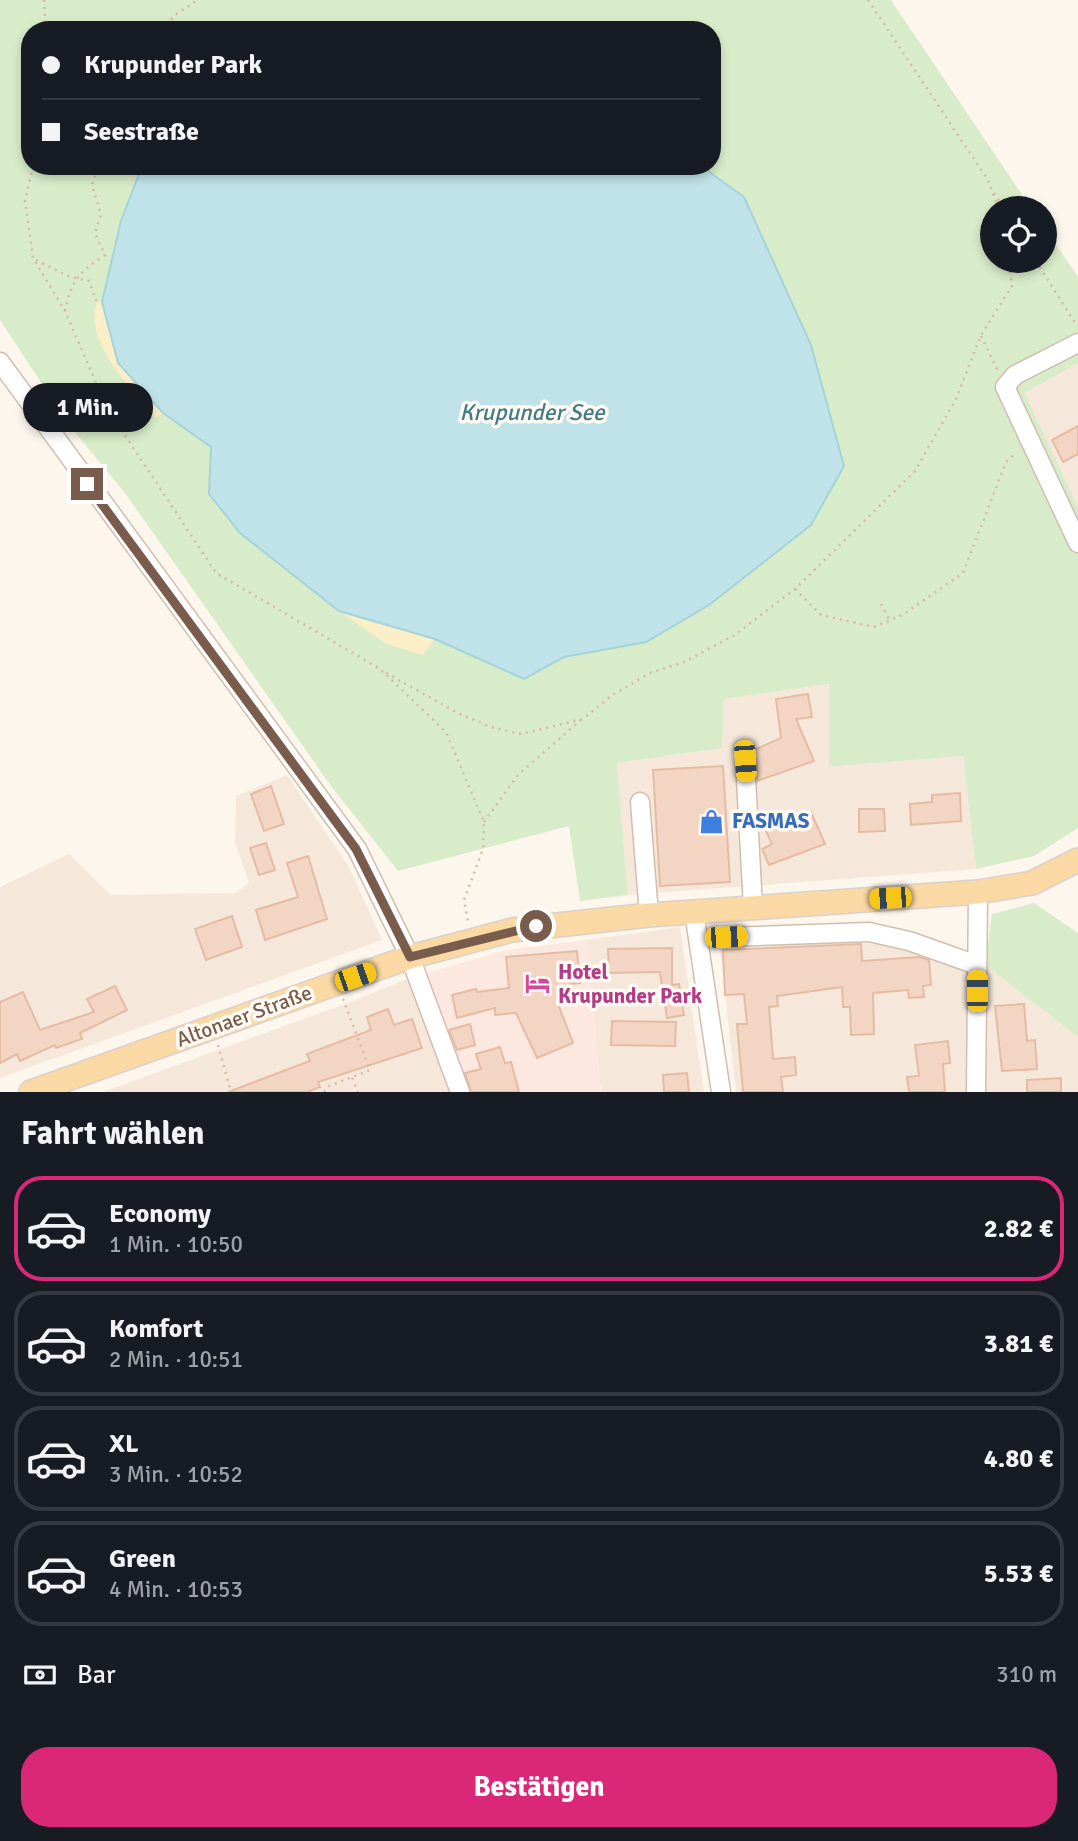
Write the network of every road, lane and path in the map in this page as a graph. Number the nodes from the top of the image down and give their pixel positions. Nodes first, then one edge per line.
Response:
1 (44, 0) edge
2 (198, 0) edge
3 (868, 0) edge
4 (45, 21) edge
5 (170, 21) edge
6 (31, 175) edge
7 (95, 175) edge
8 (991, 188) junction
9 (994, 196) edge
10 (996, 196) edge
11 (33, 258) junction
12 (1010, 273) edge
13 (1044, 273) edge
14 (76, 279) junction
15 (97, 303) dead end
16 (65, 311) junction
17 (1078, 327) edge
18 (981, 335) junction
19 (1078, 343) edge
20 (0, 362) edge
21 (1005, 387) junction
22 (107, 408) junction
23 (69, 432) dead end
24 (1030, 441) junction
25 (1078, 543) edge
26 (795, 589) junction
27 (881, 604) dead end
28 (890, 621) junction
29 (380, 669) junction
30 (583, 719) junction
31 (745, 761) dead end
32 (640, 802) dead end
33 (484, 822) junction
34 (1078, 860) edge
35 (978, 892) junction
36 (753, 907) junction
37 (694, 912) junction
38 (649, 915) junction
39 (468, 926) dead end
40 (726, 937) dead end
41 (410, 957) junction
42 (977, 965) junction
43 (338, 983) junction
44 (218, 1045) dead end
45 (352, 1077) junction
46 (40, 1091) edge
47 (231, 1092) edge
48 (324, 1092) edge
49 (358, 1092) edge
50 (460, 1092) edge
51 (721, 1092) edge
52 (976, 1092) edge

1 - 4 path
2 - 5 path
3 - 8 path
6 - 11 path
7 - 14 path
8 - 9 path
8 - 10 path
11 - 14 path
11 - 16 path
12 - 18 path
13 - 17 path
14 - 15 path
14 - 16 path
16 - 22 path
18 - 21 path
18 - 26 path
19 - 21 street
20 - 41 street
21 - 24 street
22 - 23 path
22 - 29 path
24 - 25 street
24 - 28 path
26 - 28 path
26 - 30 path
27 - 28 path
29 - 30 path
29 - 33 path
30 - 33 path
31 - 36 street
32 - 38 street
33 - 39 path
34 - 35 main road, Altonaer Straße
35 - 36 main road, Altonaer Straße
35 - 42 street
36 - 37 main road, Altonaer Straße
37 - 38 main road, Altonaer Straße
37 - 51 street
38 - 41 main road, Altonaer Straße
40 - 42 street
41 - 43 main road, Altonaer Straße
41 - 50 street
42 - 52 street
43 - 45 path
43 - 46 main road, Altonaer Straße
44 - 47 path
45 - 48 path
45 - 49 path

